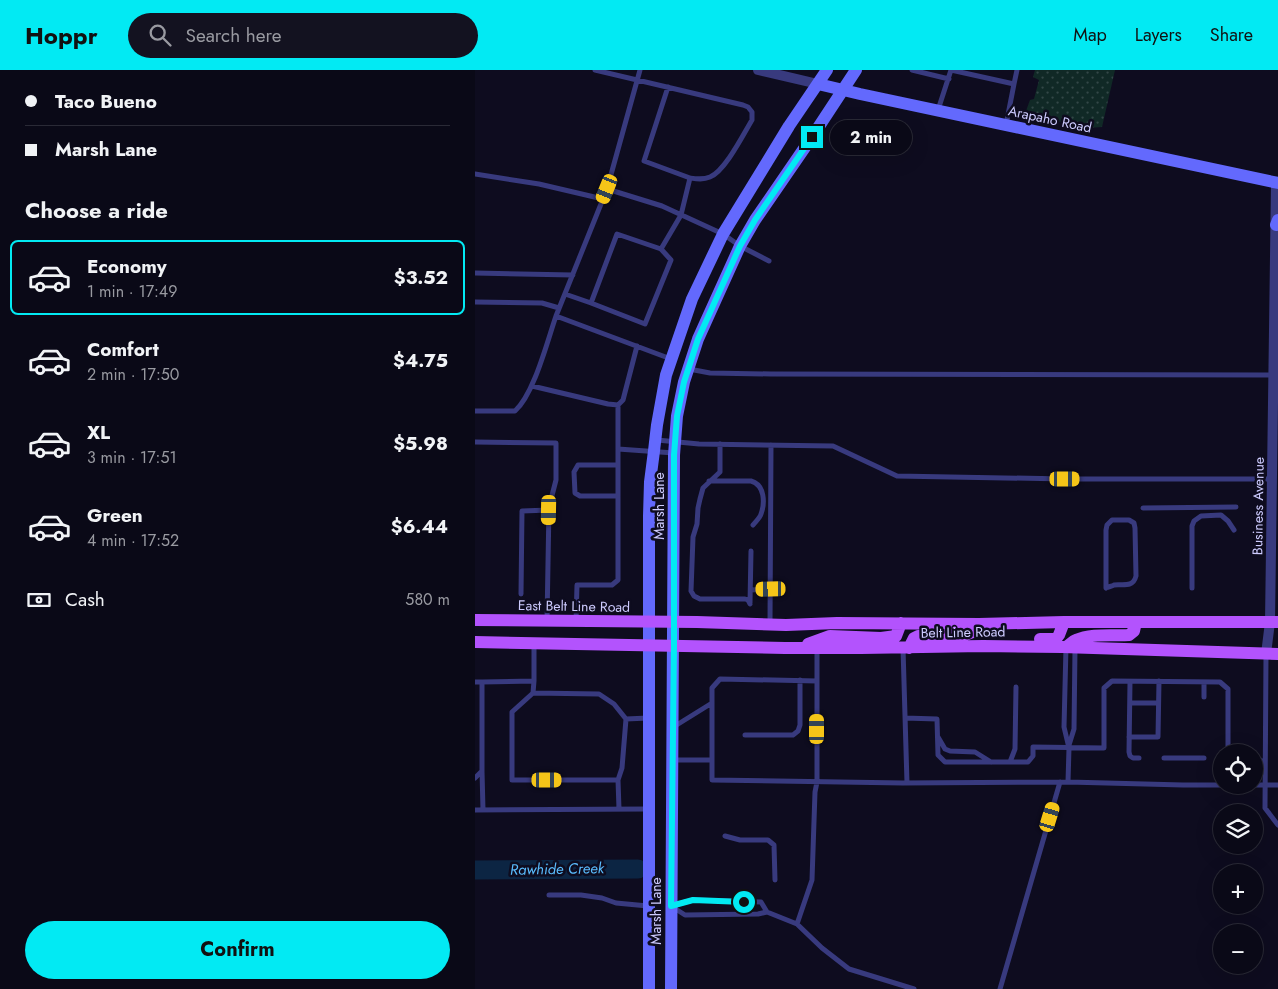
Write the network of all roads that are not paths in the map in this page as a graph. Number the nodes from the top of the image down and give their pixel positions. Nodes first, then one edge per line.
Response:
1 (595, 70) edge
2 (640, 70) edge
3 (758, 70) edge
4 (827, 70) edge
5 (856, 70) edge
6 (912, 70) edge
7 (951, 70) edge
8 (1017, 70) edge
9 (949, 79) junction
10 (638, 80) junction
11 (818, 84) junction
12 (1014, 84) junction
13 (669, 87) junction
14 (843, 91) junction
15 (938, 111) junction
16 (1006, 125) junction
17 (475, 174) edge
18 (690, 178) junction
19 (1277, 184) edge
20 (607, 189) junction
21 (603, 199) junction
22 (681, 215) junction
23 (1277, 222) edge
24 (723, 234) junction
25 (740, 246) junction
26 (661, 249) junction
27 (769, 261) dead end
28 (475, 273) edge
29 (573, 275) junction
30 (565, 294) junction
31 (475, 302) edge
32 (591, 302) junction
33 (559, 308) junction
34 (556, 316) junction
35 (637, 346) junction
36 (672, 360) junction
37 (688, 369) junction
38 (1276, 376) edge
39 (532, 386) junction
40 (618, 405) junction
41 (475, 411) edge
42 (475, 442) edge
43 (720, 444) junction
44 (771, 445) junction
45 (655, 446) junction
46 (674, 448) junction
47 (618, 449) junction
48 (618, 465) junction
49 (1272, 479) junction
50 (709, 481) junction
51 (618, 496) junction
52 (1275, 500) edge
53 (1236, 507) dead end
54 (1143, 508) dead end
55 (549, 510) junction
56 (753, 525) dead end
57 (1234, 530) dead end
58 (751, 551) dead end
59 (1106, 588) joint
60 (1192, 588) dead end
61 (771, 589) junction
62 (751, 590) junction
63 (521, 594) dead end
64 (475, 620) edge
65 (547, 620) junction
66 (576, 620) junction
67 (649, 622) junction
68 (673, 622) junction
69 (1064, 622) junction
70 (1136, 622) junction
71 (1274, 622) edge
72 (901, 623) junction
73 (771, 624) junction
74 (979, 624) junction
75 (475, 642) edge
76 (534, 644) junction
77 (648, 646) junction
78 (674, 646) junction
79 (991, 646) junction
80 (1071, 647) junction
81 (799, 648) junction
82 (817, 648) junction
83 (906, 648) junction
84 (1272, 654) edge
85 (800, 680) junction
86 (534, 681) junction
87 (817, 681) junction
88 (1159, 681) junction
89 (475, 682) edge
90 (482, 682) junction
91 (1130, 682) junction
92 (1204, 682) junction
93 (1016, 687) dead end
94 (533, 693) junction
95 (1204, 696) dead end
96 (1130, 703) junction
97 (1158, 703) junction
98 (712, 704) junction
99 (648, 718) junction
100 (905, 718) junction
101 (626, 719) junction
102 (673, 728) junction
103 (745, 735) dead end
104 (937, 736) junction
105 (1129, 737) junction
106 (1228, 744) edge
107 (1069, 748) junction
108 (1139, 758) dead end
109 (1164, 758) dead end
110 (1204, 758) dead end
111 (672, 760) junction
112 (712, 760) junction
113 (991, 762) junction
114 (1010, 762) junction
115 (1265, 763) joint
116 (482, 771) junction
117 (475, 778) edge
118 (618, 780) junction
119 (817, 782) junction
120 (1060, 782) junction
121 (1069, 782) junction
122 (907, 783) junction
123 (1265, 785) junction
124 (1278, 786) edge
125 (475, 810) edge
126 (483, 810) junction
127 (619, 810) junction
128 (648, 810) junction
129 (1278, 825) edge
130 (725, 836) dead end
131 (775, 880) dead end
132 (549, 895) dead end
133 (648, 906) junction
134 (671, 906) junction
135 (767, 912) junction
136 (797, 924) junction
137 (649, 989) edge
138 (671, 989) edge
139 (914, 989) edge
140 (1000, 989) edge

1 - 10 lane
2 - 10 lane
3 - 11 street
4 - 11 main road, Marsh Lane
5 - 14 main road, Marsh Lane
6 - 9 lane
7 - 9 lane
7 - 12 lane
8 - 12 lane
9 - 15 lane
10 - 13 lane
10 - 20 lane
11 - 14 main road, Arapaho Road
11 - 24 main road, Marsh Lane
12 - 16 lane
13 - 18 lane
13 - 18 lane
14 - 15 main road, Arapaho Road
14 - 25 main road, Marsh Lane
15 - 16 main road, Arapaho Road
16 - 19 main road, Arapaho Road
17 - 21 lane
18 - 22 lane
19 - 23 street, Business Avenue
20 - 21 lane
20 - 22 lane
21 - 29 lane
22 - 24 lane
22 - 26 lane
23 - 38 street, Business Avenue
24 - 25 lane
24 - 36 main road, Marsh Lane
25 - 27 lane
25 - 37 main road, Marsh Lane
26 - 32 lane
26 - 32 lane
28 - 29 lane
29 - 30 lane
30 - 32 lane
30 - 33 lane
31 - 33 lane
33 - 34 lane
34 - 35 lane
34 - 39 lane
35 - 36 lane
35 - 40 lane
36 - 45 main road, Marsh Lane
37 - 38 lane
37 - 46 main road, Marsh Lane
38 - 49 street, Business Avenue
39 - 40 lane
39 - 41 lane
40 - 47 lane
42 - 55 lane
43 - 44 lane
43 - 46 lane
43 - 50 lane
44 - 49 lane
44 - 61 lane
45 - 46 lane
45 - 46 lane
45 - 47 lane
45 - 67 main road, Marsh Lane
46 - 68 main road, Marsh Lane
47 - 48 lane
48 - 51 lane
48 - 51 lane
49 - 52 street, Business Avenue
50 - 56 lane
50 - 62 lane
51 - 66 lane
52 - 71 street, Business Avenue
53 - 54 lane
55 - 63 lane
55 - 65 lane
57 - 60 lane
58 - 62 lane
59 - 59 lane
61 - 62 lane
61 - 73 lane
64 - 65 main road, East Belt Line Road
65 - 66 main road, East Belt Line Road
66 - 67 main road, East Belt Line Road
67 - 68 main road, East Belt Line Road
67 - 77 main road, Marsh Lane
68 - 73 main road, Belt Line Road
68 - 78 main road, Marsh Lane
69 - 70 main road, Belt Line Road
69 - 74 main road, Belt Line Road
69 - 79 main road
70 - 71 main road, Belt Line Road
70 - 80 main road
71 - 84 street, Business Avenue
72 - 73 main road, Belt Line Road
72 - 74 main road, Belt Line Road
72 - 81 main road
74 - 83 main road
75 - 76 main road
76 - 77 main road
76 - 86 lane
77 - 78 main road, Belt Line Road
77 - 99 main road, Marsh Lane
78 - 81 main road, Belt Line Road
78 - 102 main road, Marsh Lane
79 - 80 main road, Belt Line Road
79 - 83 main road, Belt Line Road
80 - 84 main road, Belt Line Road
80 - 107 lane
80 - 107 lane
81 - 82 main road, Belt Line Road
82 - 83 main road, Belt Line Road
82 - 87 lane
83 - 100 lane
84 - 115 lane, Business Avenue
85 - 87 lane
85 - 98 lane
85 - 103 lane
86 - 90 lane
86 - 94 lane
87 - 119 lane
88 - 91 lane
88 - 92 lane
88 - 97 lane
89 - 90 lane
90 - 116 lane
91 - 96 lane
91 - 107 lane
92 - 95 lane
92 - 106 lane
93 - 114 lane
94 - 101 lane
94 - 118 lane
96 - 97 lane
96 - 105 lane
97 - 105 lane
98 - 102 lane
98 - 112 lane
99 - 101 lane
99 - 128 main road, Marsh Lane
100 - 104 lane
100 - 122 lane
101 - 118 lane
102 - 111 main road, Marsh Lane
104 - 113 lane
104 - 113 lane
105 - 108 lane
107 - 114 lane
107 - 121 lane
109 - 110 lane
111 - 112 lane
111 - 134 main road, Marsh Lane
112 - 119 lane
113 - 114 lane
115 - 123 lane, Business Avenue
116 - 117 lane
116 - 126 lane
118 - 127 lane
119 - 122 lane
119 - 136 lane
120 - 121 lane
120 - 122 lane
120 - 140 lane
121 - 123 lane
123 - 124 lane
123 - 129 lane, Business Avenue
125 - 126 lane
126 - 127 lane
127 - 128 lane
128 - 133 main road, Marsh Lane
130 - 131 lane
132 - 133 lane
133 - 134 main road
133 - 137 main road, Marsh Lane
134 - 135 lane
134 - 135 lane
134 - 138 main road, Marsh Lane
135 - 136 lane
136 - 139 lane

